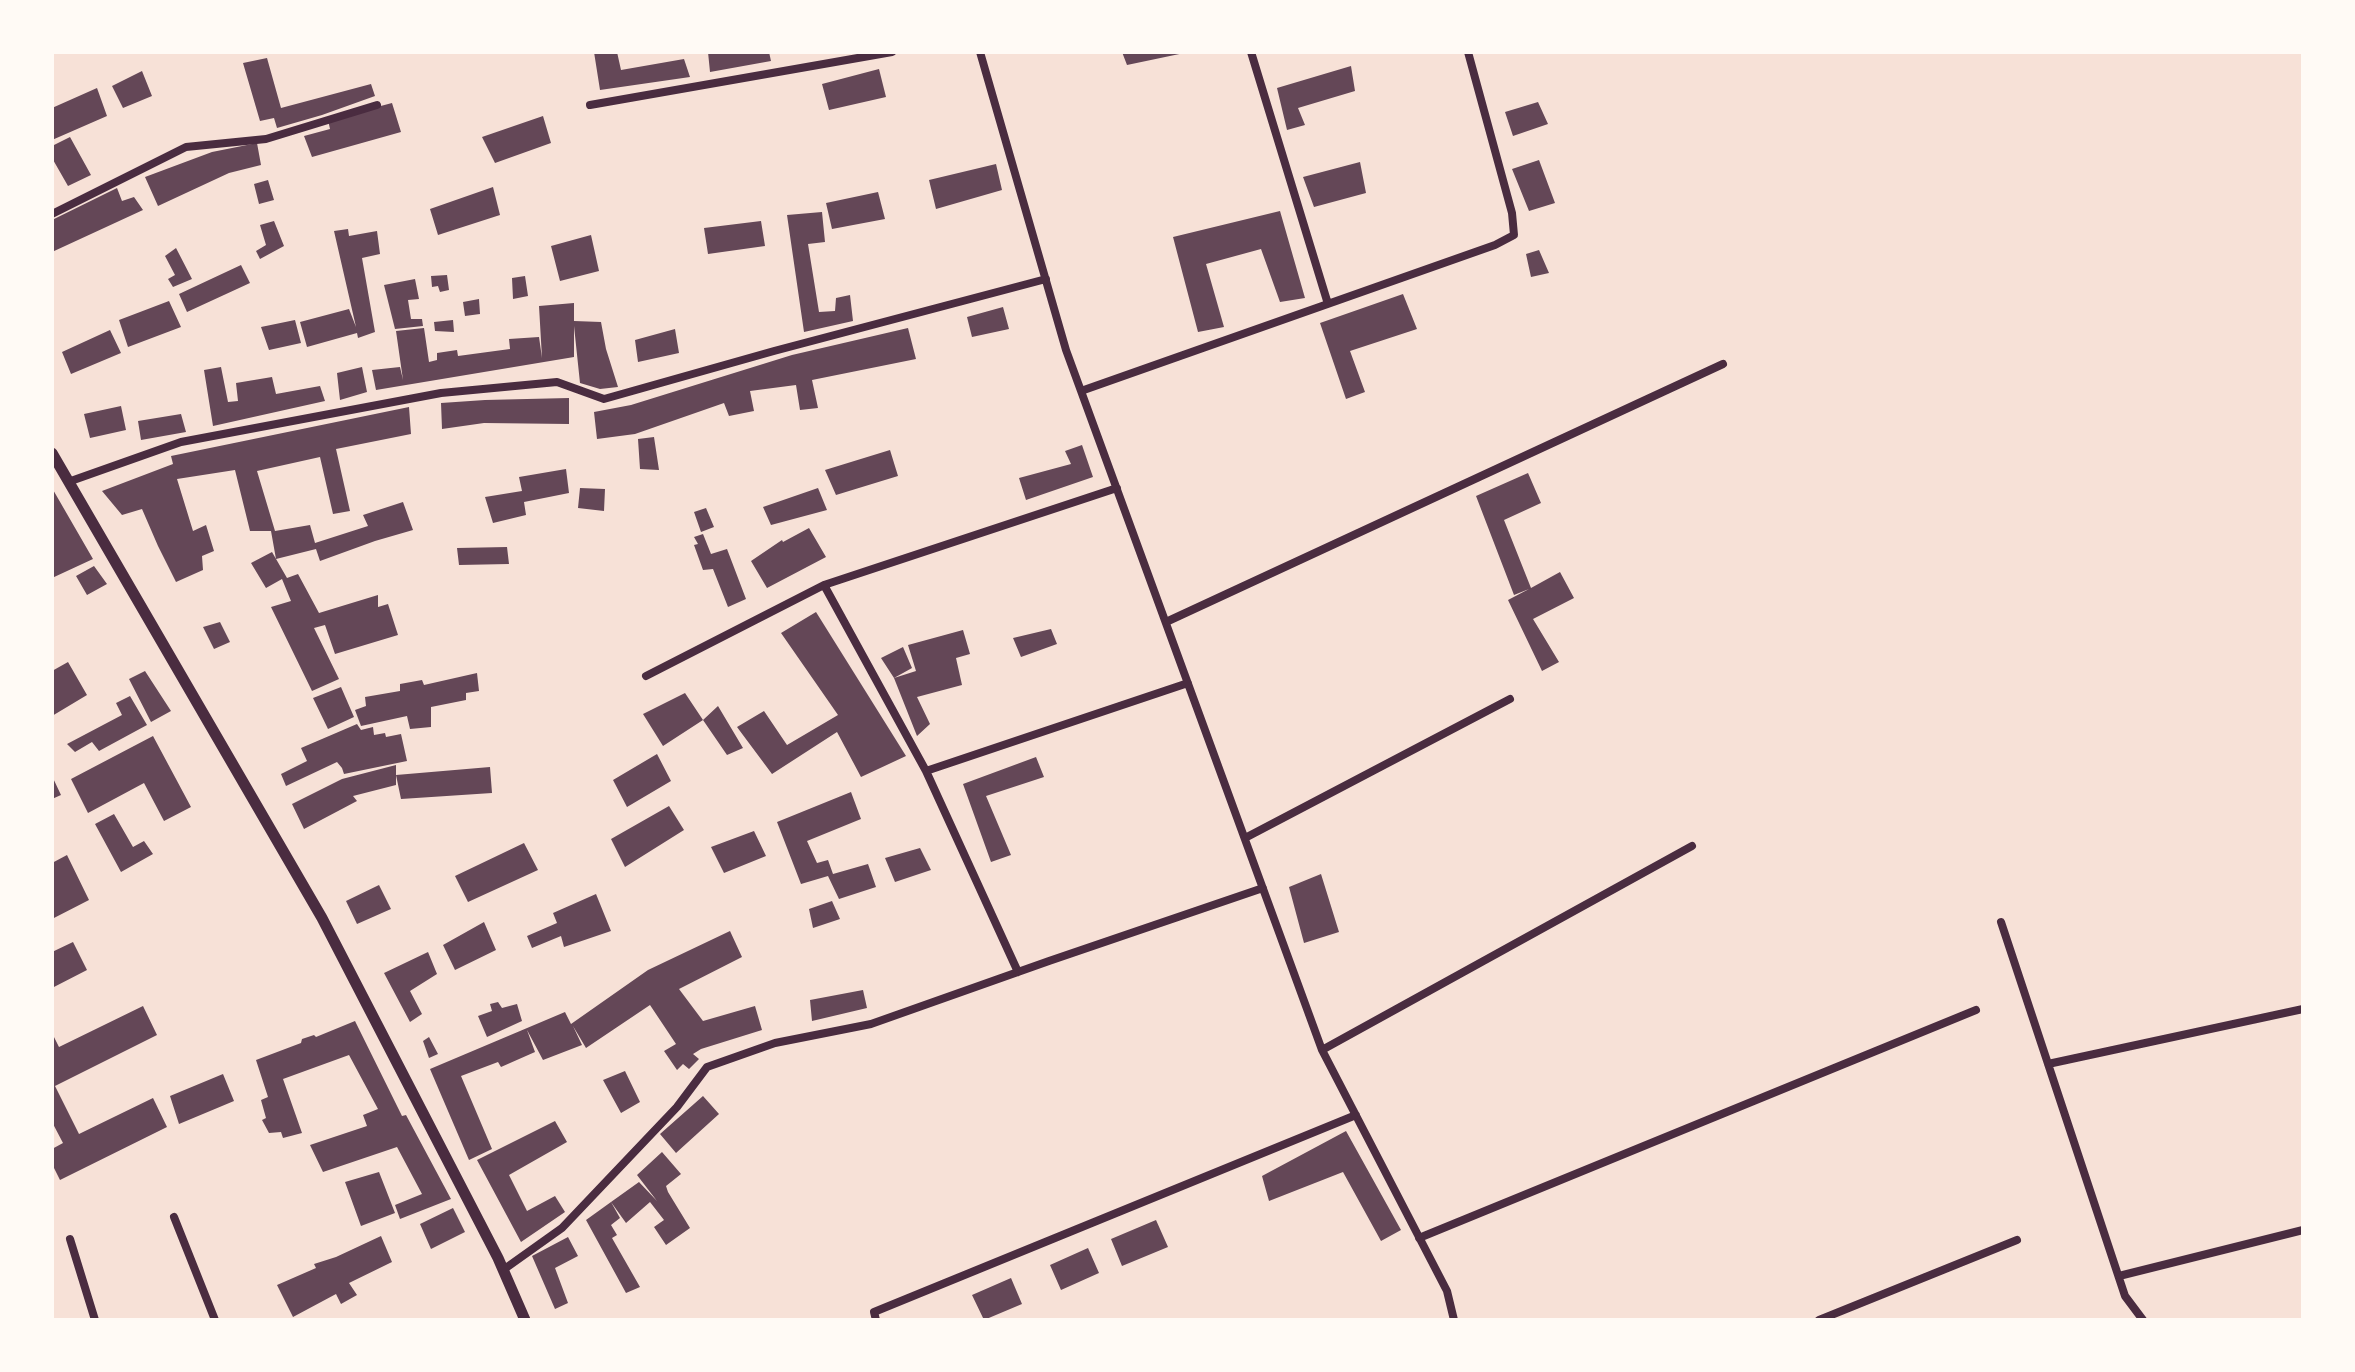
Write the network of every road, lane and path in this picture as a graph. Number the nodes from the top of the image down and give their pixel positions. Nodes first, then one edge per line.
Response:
1 (892, 52) edge
2 (980, 52) edge
3 (1251, 52) edge
4 (1468, 52) edge
5 (377, 105) dead end
6 (590, 105) dead end
7 (52, 214) edge
8 (1046, 279) junction
9 (1328, 304) junction
10 (1723, 364) dead end
11 (1081, 391) junction
12 (52, 453) edge
13 (68, 482) junction
14 (1117, 488) junction
15 (824, 585) junction
16 (1166, 622) junction
17 (646, 676) dead end
18 (1188, 683) junction
19 (1510, 699) dead end
20 (926, 771) junction
21 (1245, 838) junction
22 (1692, 846) dead end
23 (1263, 888) junction
24 (2001, 922) dead end
25 (1018, 972) junction
26 (2303, 1009) edge
27 (1976, 1010) dead end
28 (1322, 1050) junction
29 (2048, 1064) junction
30 (1356, 1115) junction
31 (174, 1217) dead end
32 (2303, 1230) edge
33 (1419, 1238) junction
34 (70, 1239) dead end
35 (2017, 1240) dead end
36 (503, 1270) junction
37 (2119, 1276) junction
38 (95, 1320) edge
39 (215, 1320) edge
40 (525, 1320) edge
41 (876, 1320) edge
42 (1454, 1320) edge
43 (1819, 1320) edge
44 (2143, 1320) edge

1 - 6 street
2 - 8 street
3 - 9 street
4 - 9 street
5 - 7 street
8 - 11 street
8 - 13 street
9 - 11 street
10 - 16 street
11 - 14 street
12 - 13 street
13 - 36 street
14 - 15 street
14 - 16 street
15 - 17 street
15 - 20 street
16 - 18 street
18 - 20 street
18 - 21 street
19 - 21 street
20 - 25 street
21 - 23 street
22 - 28 street
23 - 25 street
23 - 28 street
24 - 29 street
25 - 36 street
26 - 29 street
27 - 33 street
28 - 30 street
29 - 37 street
30 - 33 street
30 - 41 street
31 - 39 street
32 - 37 street
33 - 42 street
34 - 38 street
35 - 43 street
36 - 40 street
37 - 44 street

